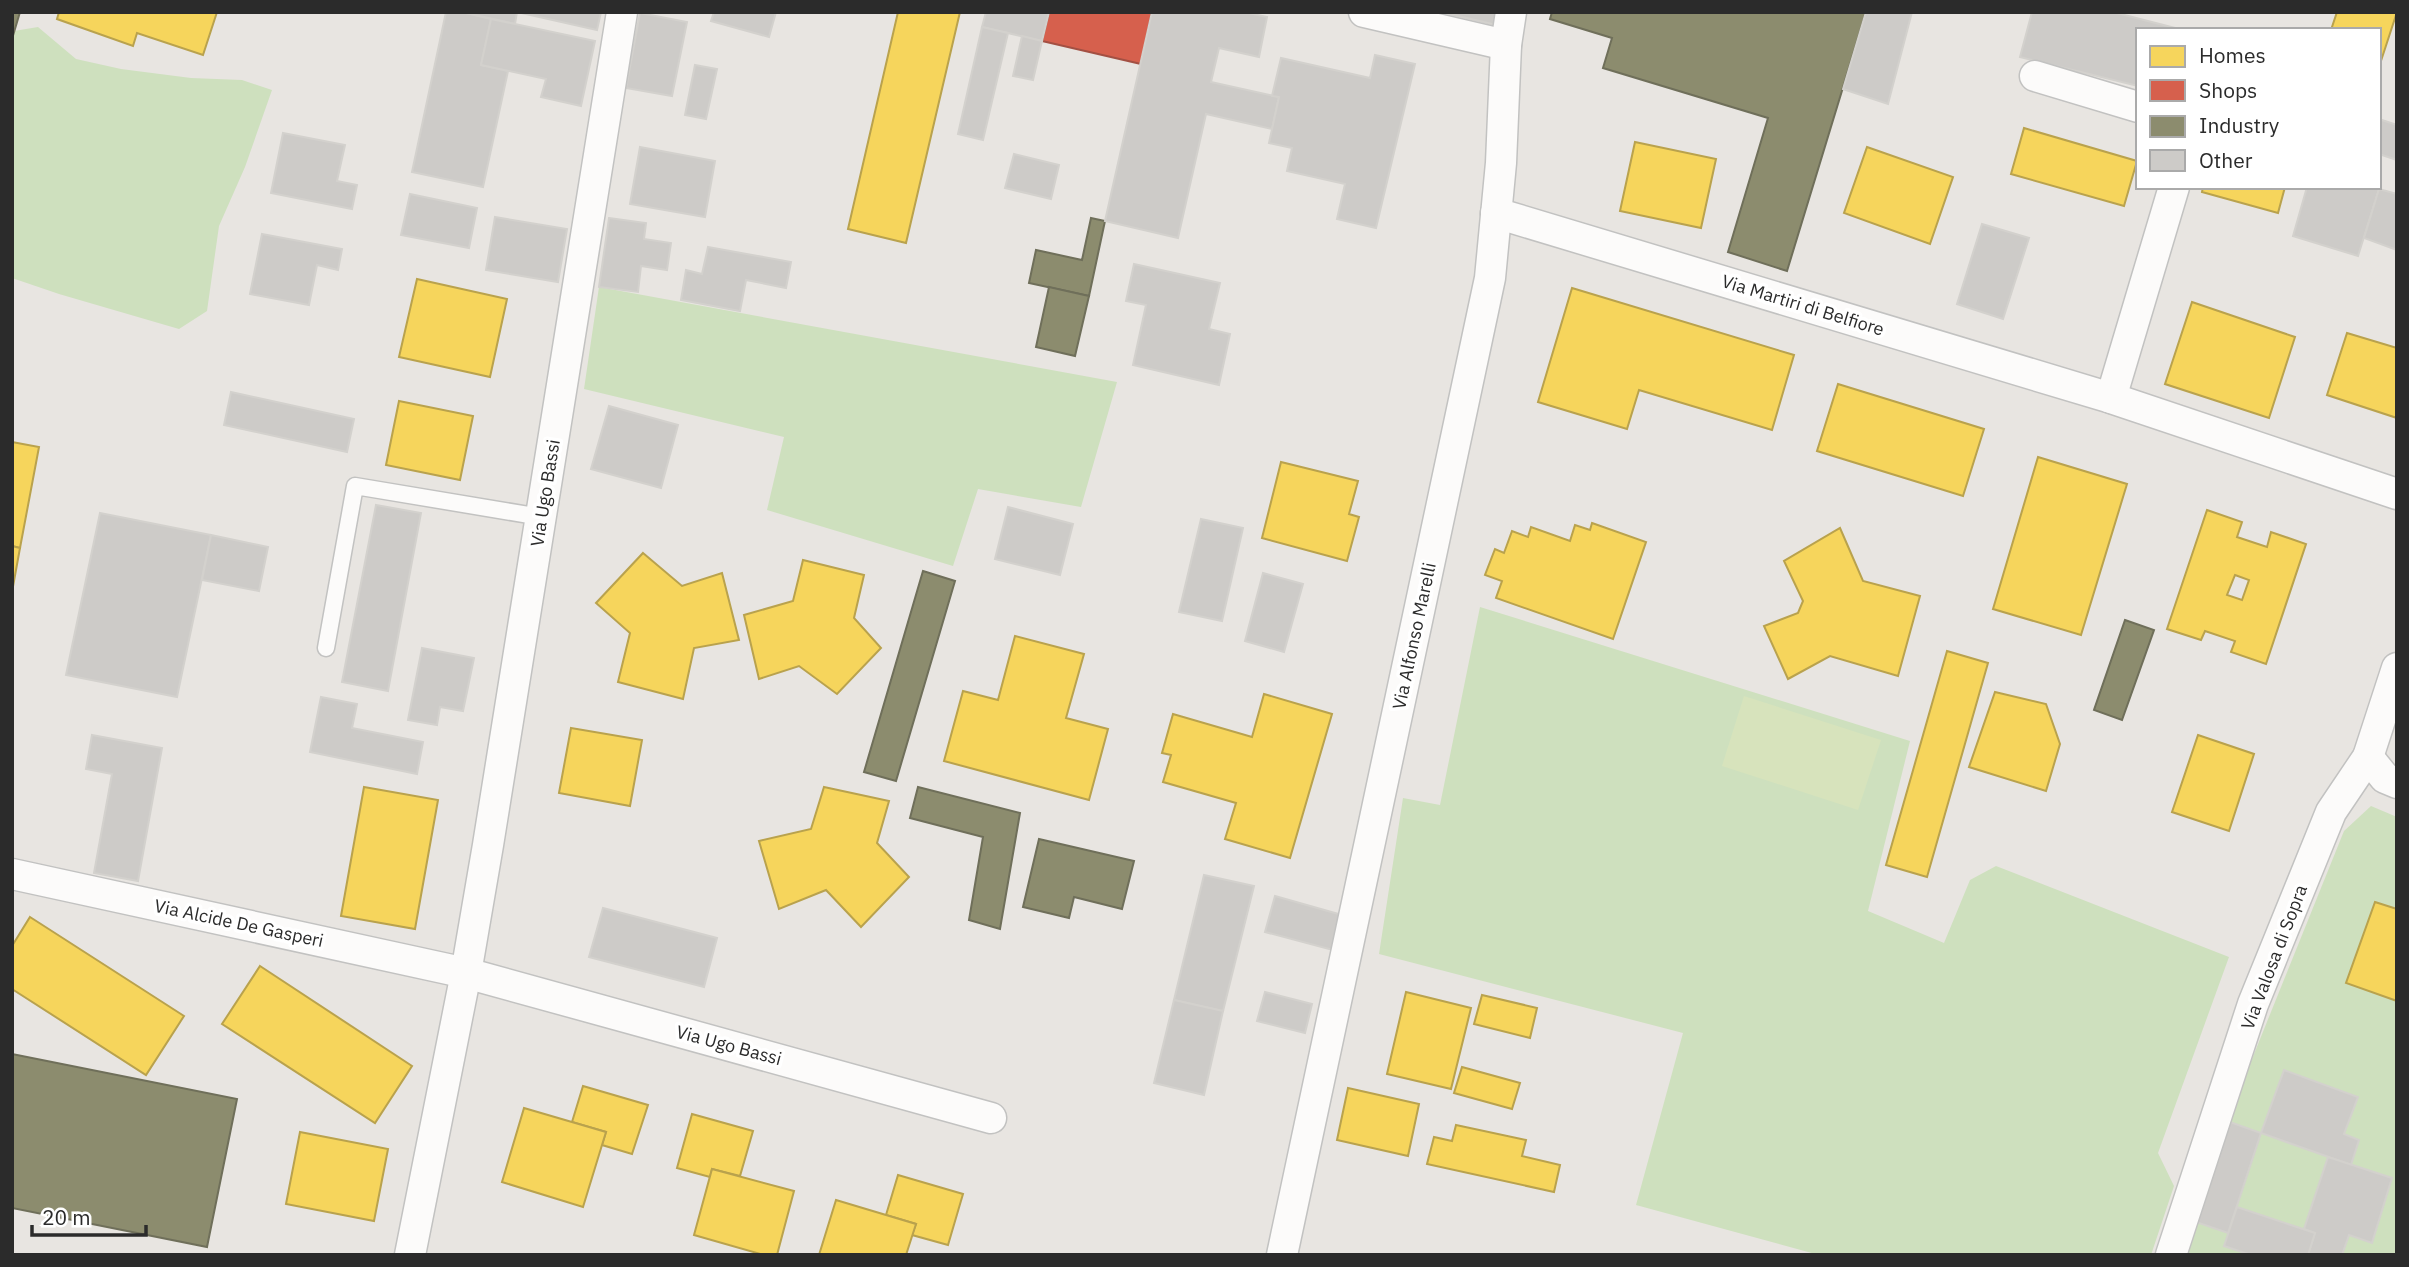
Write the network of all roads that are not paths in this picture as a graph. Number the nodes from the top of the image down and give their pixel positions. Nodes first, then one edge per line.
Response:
1 (621, 12) edge
2 (1364, 12) edge
3 (1511, 12) edge
4 (1506, 45) junction
5 (2035, 76) dead end
6 (2136, 106) edge
7 (2173, 189) edge
8 (1496, 213) junction
9 (2111, 398) junction
10 (2397, 494) edge
11 (541, 517) junction
12 (326, 648) dead end
13 (2397, 668) edge
14 (2368, 757) junction
15 (2397, 783) edge
16 (12, 874) edge
17 (466, 973) junction
18 (991, 1118) dead end
19 (410, 1255) edge
20 (1282, 1255) edge
21 (2171, 1255) edge

1 - 11 street, Via Ugo Bassi
2 - 4 street
3 - 4 street, Via Alfonso Marelli
4 - 8 street, Via Alfonso Marelli
5 - 6 street
7 - 9 street
8 - 9 street, Via Martiri di Belfiore
8 - 20 street, Via Alfonso Marelli
9 - 10 street, Via Martiri di Belfiore
11 - 12 lane
11 - 17 street, Via Ugo Bassi
13 - 14 street, Via Valosa di Sopra
14 - 15 street
14 - 21 street, Via Valosa di Sopra
16 - 17 street, Via Alcide De Gasperi
17 - 18 street, Via Ugo Bassi
17 - 19 street, Via Ugo Bassi

